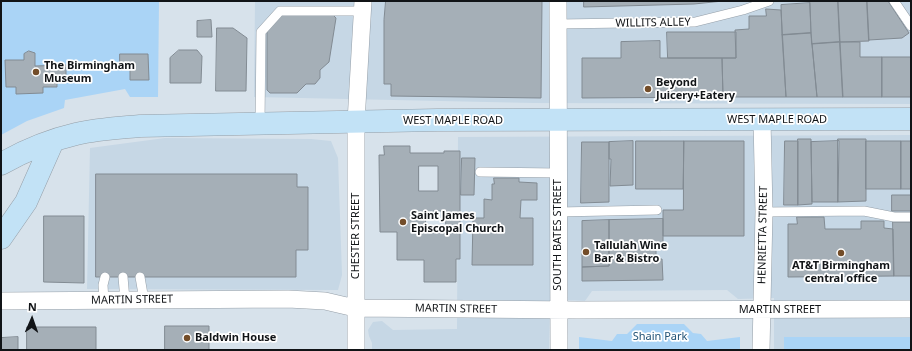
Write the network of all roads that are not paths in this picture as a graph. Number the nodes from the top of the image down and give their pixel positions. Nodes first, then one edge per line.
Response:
1 (558, 1) edge
2 (769, 1) edge
3 (894, 1) edge
4 (362, 6) edge
5 (558, 24) junction
6 (911, 26) edge
7 (911, 119) edge
8 (558, 120) junction
9 (762, 120) junction
10 (356, 122) junction
11 (260, 124) junction
12 (53, 141) junction
13 (1, 164) edge
14 (480, 172) dead end
15 (558, 173) junction
16 (657, 210) dead end
17 (558, 212) junction
18 (764, 212) junction
19 (911, 217) edge
20 (1, 238) edge
21 (105, 277) dead end
22 (123, 277) dead end
23 (140, 277) dead end
24 (125, 300) junction
25 (144, 300) junction
26 (104, 301) junction
27 (1, 302) edge
28 (356, 308) junction
29 (911, 309) edge
30 (559, 310) junction
31 (762, 310) junction
32 (356, 350) edge
33 (559, 350) edge
34 (761, 350) edge

1 - 5 street, SOUTH BATES STREET
2 - 5 lane, WILLITS ALLEY
3 - 6 lane
4 - 10 street, CHESTER STREET
4 - 11 lane
5 - 8 street, SOUTH BATES STREET
7 - 9 main road, WEST MAPLE ROAD
8 - 9 main road, WEST MAPLE ROAD
8 - 10 main road, WEST MAPLE ROAD
8 - 15 street, SOUTH BATES STREET
9 - 18 street, HENRIETTA STREET
10 - 11 main road, WEST MAPLE ROAD
10 - 28 street, CHESTER STREET
11 - 12 main road, WEST MAPLE ROAD
12 - 13 main road, WEST MAPLE ROAD
12 - 20 main road
14 - 15 lane
15 - 17 street, SOUTH BATES STREET
16 - 17 lane
17 - 30 street, SOUTH BATES STREET
18 - 19 lane
18 - 31 street, HENRIETTA STREET
21 - 26 lane
22 - 24 lane
23 - 25 lane
24 - 25 street, MARTIN STREET
24 - 26 street, MARTIN STREET
25 - 28 street, MARTIN STREET
26 - 27 street, MARTIN STREET
28 - 30 street, MARTIN STREET
28 - 32 street, CHESTER STREET
29 - 31 street, MARTIN STREET
30 - 31 street, MARTIN STREET
30 - 33 street, SOUTH BATES STREET
31 - 34 street, HENRIETTA STREET

